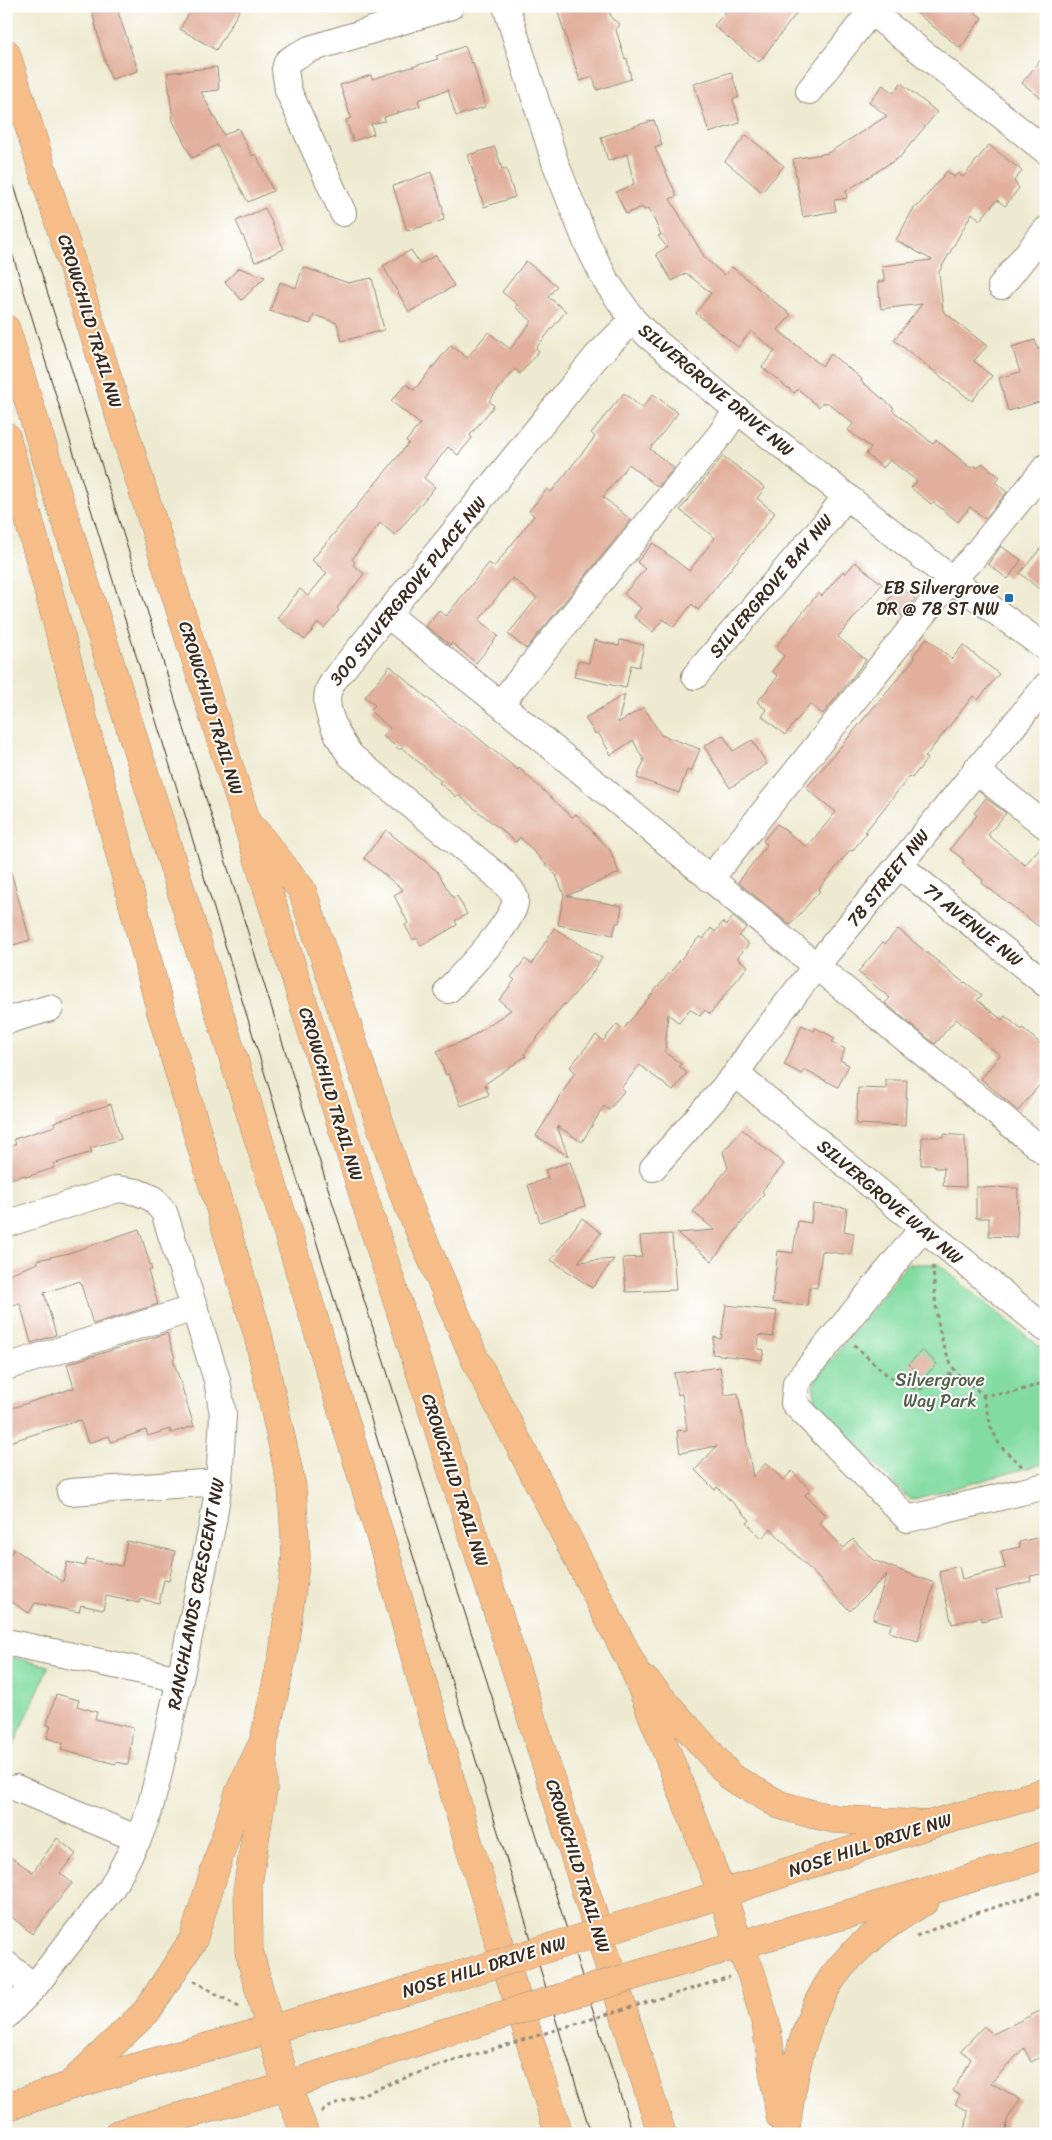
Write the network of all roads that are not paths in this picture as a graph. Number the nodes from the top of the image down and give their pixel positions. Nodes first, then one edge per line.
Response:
1 (451, 6) edge
2 (506, 6) edge
3 (870, 8) edge
4 (6, 53) edge
5 (809, 91) dead end
6 (1046, 152) edge
7 (343, 213) dead end
8 (1046, 230) edge
9 (1001, 286) dead end
10 (633, 320) junction
11 (6, 329) edge
12 (737, 410) junction
13 (6, 436) edge
14 (1046, 467) edge
15 (846, 496) junction
16 (951, 579) junction
17 (388, 614) junction
18 (1046, 648) edge
19 (695, 676) dead end
20 (1046, 686) edge
21 (500, 704) junction
22 (975, 770) junction
23 (245, 818) junction
24 (1046, 826) edge
25 (899, 865) junction
26 (710, 879) junction
27 (816, 966) junction
28 (1046, 984) edge
29 (448, 990) dead end
30 (50, 1008) dead end
31 (6, 1021) edge
32 (736, 1074) junction
33 (1046, 1153) edge
34 (653, 1168) dead end
35 (6, 1224) edge
36 (922, 1229) junction
37 (195, 1308) junction
38 (1046, 1329) edge
39 (6, 1367) edge
40 (219, 1482) junction
41 (1046, 1486) edge
42 (70, 1492) dead end
43 (6, 1642) edge
44 (633, 1666) junction
45 (180, 1679) junction
46 (263, 1744) junction
47 (16, 1788) dead end
48 (1046, 1792) edge
49 (928, 1825) junction
50 (138, 1839) junction
51 (1046, 1855) edge
52 (954, 1884) junction
53 (722, 1894) junction
54 (739, 1945) junction
55 (6, 1964) edge
56 (34, 1987) junction
57 (6, 2016) edge
58 (270, 2030) junction
59 (69, 2086) junction
60 (287, 2086) junction
61 (6, 2107) edge
62 (312, 2124) edge
63 (118, 2134) edge
64 (559, 2134) edge
65 (662, 2134) edge
66 (784, 2134) edge

1 - 7 street
2 - 10 street, SILVERGROVE DRIVE NW
3 - 5 street
3 - 6 street
4 - 23 main road, CROWCHILD TRAIL NW
8 - 9 street
10 - 12 street, SILVERGROVE DRIVE NW
10 - 17 street, 300 SILVERGROVE PLACE NW
11 - 64 main road
12 - 15 street, SILVERGROVE DRIVE NW
12 - 21 street
13 - 46 main road
14 - 16 street
15 - 16 street, SILVERGROVE DRIVE NW
15 - 19 street, SILVERGROVE BAY NW
16 - 18 street, SILVERGROVE DRIVE NW
16 - 26 street
17 - 21 street
17 - 29 street, 300 SILVERGROVE PLACE NW
20 - 22 street, 78 STREET NW
21 - 26 street
22 - 24 street
22 - 25 street, 78 STREET NW
23 - 44 main road
23 - 65 main road, CROWCHILD TRAIL NW
25 - 27 street, 78 STREET NW
25 - 28 street, 71 AVENUE NW
26 - 27 street
27 - 32 street, 78 STREET NW
27 - 33 street
30 - 31 street
32 - 34 street, 78 STREET NW
32 - 36 street, SILVERGROVE WAY NW
35 - 37 street, RANCHLANDS CRESCENT NW
36 - 38 street, SILVERGROVE WAY NW
36 - 41 street
37 - 39 street
37 - 40 street, RANCHLANDS CRESCENT NW
40 - 42 street
40 - 45 street, RANCHLANDS CRESCENT NW
43 - 45 street
44 - 49 main road
44 - 53 main road
45 - 50 street, RANCHLANDS CRESCENT NW
46 - 58 main road
46 - 59 main road
47 - 50 street
48 - 49 main road, NOSE HILL DRIVE NW
49 - 53 main road, NOSE HILL DRIVE NW
50 - 56 street, RANCHLANDS CRESCENT NW
51 - 52 main road
52 - 54 main road
52 - 66 main road
53 - 54 main road
53 - 58 main road, NOSE HILL DRIVE NW, bridge
54 - 60 main road, bridge
54 - 66 main road
55 - 56 street
56 - 57 street, RANCHLANDS CRESCENT NW
58 - 59 main road, NOSE HILL DRIVE NW
58 - 60 main road
59 - 61 main road, NOSE HILL DRIVE NW
60 - 62 main road
60 - 63 main road

